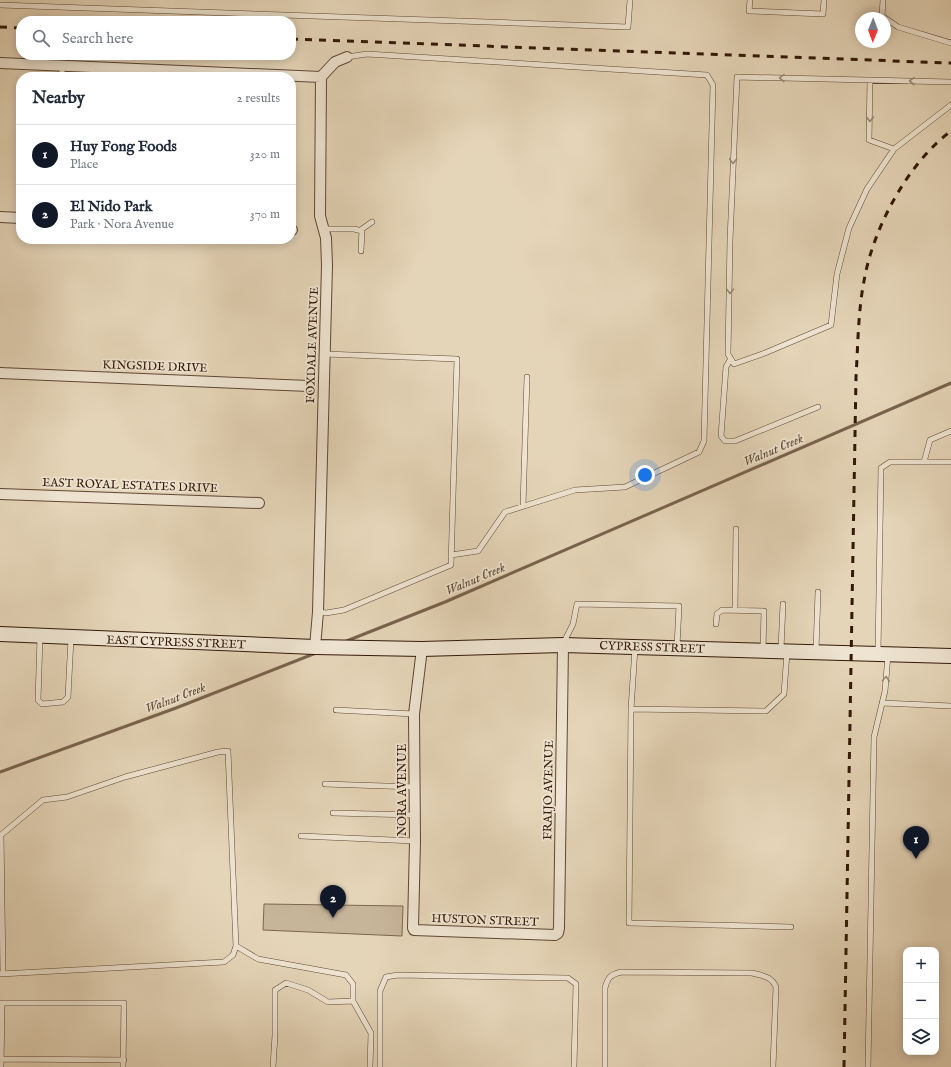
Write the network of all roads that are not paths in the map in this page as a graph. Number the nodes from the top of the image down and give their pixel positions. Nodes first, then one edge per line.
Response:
1 (630, 0) edge
2 (750, 0) edge
3 (824, 0) edge
4 (883, 0) edge
5 (15, 3) edge
6 (0, 5) edge
7 (951, 43) edge
8 (347, 57) joint
9 (0, 63) edge
10 (62, 66) junction
11 (62, 72) edge
12 (217, 72) edge
13 (296, 75) edge
14 (321, 76) junction
15 (870, 80) junction
16 (951, 82) edge
17 (951, 105) edge
18 (894, 149) junction
19 (0, 217) edge
20 (16, 218) edge
21 (372, 222) dead end
22 (324, 230) junction
23 (362, 232) junction
24 (361, 251) dead end
25 (325, 354) junction
26 (730, 360) junction
27 (0, 373) edge
28 (527, 377) dead end
29 (309, 386) dead end
30 (818, 407) dead end
31 (951, 430) edge
32 (924, 462) junction
33 (951, 462) edge
34 (0, 494) edge
35 (259, 503) dead end
36 (523, 506) junction
37 (736, 529) dead end
38 (451, 555) junction
39 (818, 592) dead end
40 (783, 604) dead end
41 (735, 610) junction
42 (318, 612) junction
43 (716, 624) dead end
44 (0, 634) edge
45 (40, 636) junction
46 (71, 637) junction
47 (563, 645) junction
48 (311, 646) junction
49 (635, 647) junction
50 (353, 648) joint
51 (677, 648) junction
52 (422, 649) junction
53 (763, 650) junction
54 (784, 650) junction
55 (816, 651) junction
56 (883, 654) junction
57 (951, 656) edge
58 (882, 703) junction
59 (951, 706) edge
60 (631, 709) junction
61 (336, 710) dead end
62 (414, 714) junction
63 (325, 784) dead end
64 (415, 787) junction
65 (333, 813) dead end
66 (415, 815) junction
67 (1, 835) edge
68 (301, 836) dead end
69 (415, 841) junction
70 (791, 928) dead end
71 (414, 930) joint
72 (555, 935) joint
73 (236, 946) junction
74 (2, 974) edge
75 (353, 1001) junction
76 (1, 1002) edge
77 (1, 1059) edge
78 (124, 1060) junction
79 (1, 1067) edge
80 (123, 1067) edge
81 (273, 1067) edge
82 (370, 1067) edge
83 (380, 1067) edge
84 (574, 1067) edge
85 (605, 1067) edge
86 (773, 1067) edge
87 (868, 1067) edge

1 - 5 lane
2 - 3 lane
4 - 7 lane
5 - 6 lane
8 - 14 street
8 - 36 lane
9 - 10 street
10 - 11 lane
10 - 12 street
13 - 14 street
14 - 22 street, FOXDALE AVENUE
16 -> 15 lane
15 -> 18 lane
15 -> 26 lane
17 - 18 lane
18 - 26 lane
19 - 20 street
21 - 23 lane
22 - 23 lane
22 - 25 street, FOXDALE AVENUE
23 - 24 lane
25 - 38 lane
25 - 42 street, FOXDALE AVENUE
26 - 30 lane
27 - 29 street, KINGSIDE DRIVE
28 - 36 lane
31 - 32 lane
32 - 33 lane
32 - 56 lane
34 - 35 street, EAST ROYAL ESTATES DRIVE
36 - 38 lane
37 - 41 lane
38 - 42 lane
39 - 55 lane
40 - 54 lane
41 - 43 lane
41 - 53 lane
42 - 48 street, FOXDALE AVENUE
44 - 45 street, EAST CYPRESS STREET
45 - 46 street, EAST CYPRESS STREET
45 - 46 lane
46 - 48 street, EAST CYPRESS STREET
47 - 49 street, CYPRESS STREET
47 - 51 lane
47 - 52 street, CYPRESS STREET
47 - 72 street, FRAIJO AVENUE
48 - 50 street, EAST CYPRESS STREET
49 - 51 street, CYPRESS STREET
49 - 60 lane
50 - 52 street, CYPRESS STREET
51 - 53 street, CYPRESS STREET
52 - 62 street, NORA AVENUE
53 - 54 street, CYPRESS STREET
54 - 55 street, CYPRESS STREET
54 - 60 lane
55 - 56 street, CYPRESS STREET
56 - 57 street, CYPRESS STREET
58 -> 56 lane
58 - 59 lane
58 - 87 lane
60 - 70 lane
61 - 62 lane
62 - 64 street, NORA AVENUE
63 - 64 lane
64 - 66 street, NORA AVENUE
65 - 66 lane
66 - 69 street, NORA AVENUE
67 - 73 lane
67 - 74 lane
68 - 69 lane
69 - 71 street, NORA AVENUE
71 - 72 street, HUSTON STREET
73 - 74 lane
73 - 75 lane
75 - 81 lane
75 - 82 lane
76 - 77 lane
76 - 78 lane
77 - 78 lane
77 - 79 lane
78 - 80 lane
83 - 84 lane
85 - 86 lane

